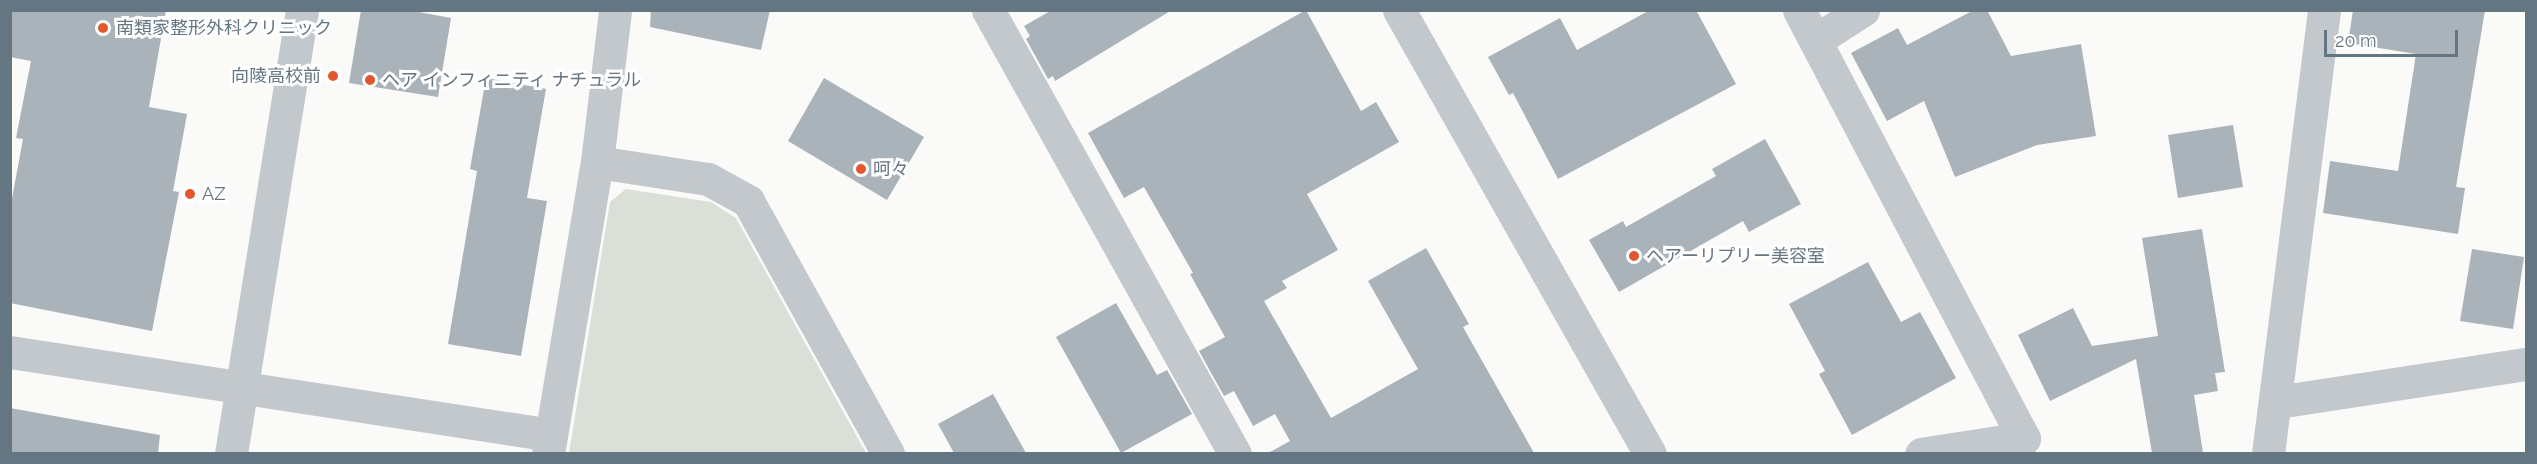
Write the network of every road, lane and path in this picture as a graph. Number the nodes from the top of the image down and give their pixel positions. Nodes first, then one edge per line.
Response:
1 (302, 10) edge
2 (615, 10) edge
3 (988, 10) edge
4 (1399, 10) edge
5 (1799, 10) edge
6 (1863, 10) edge
7 (2324, 10) edge
8 (1816, 40) junction
9 (597, 162) junction
10 (10, 352) edge
11 (2526, 364) edge
12 (242, 388) junction
13 (2277, 402) junction
14 (550, 444) edge
15 (231, 453) edge
16 (888, 453) edge
17 (1235, 453) edge
18 (1650, 453) edge
19 (1921, 453) edge
20 (2268, 453) edge

1 - 12 street
2 - 9 street
3 - 17 street
4 - 18 street
5 - 8 street
6 - 8 street
7 - 13 street
8 - 19 street
9 - 14 street
9 - 16 street
10 - 12 street
11 - 13 street
12 - 14 street
12 - 15 street
13 - 20 street

